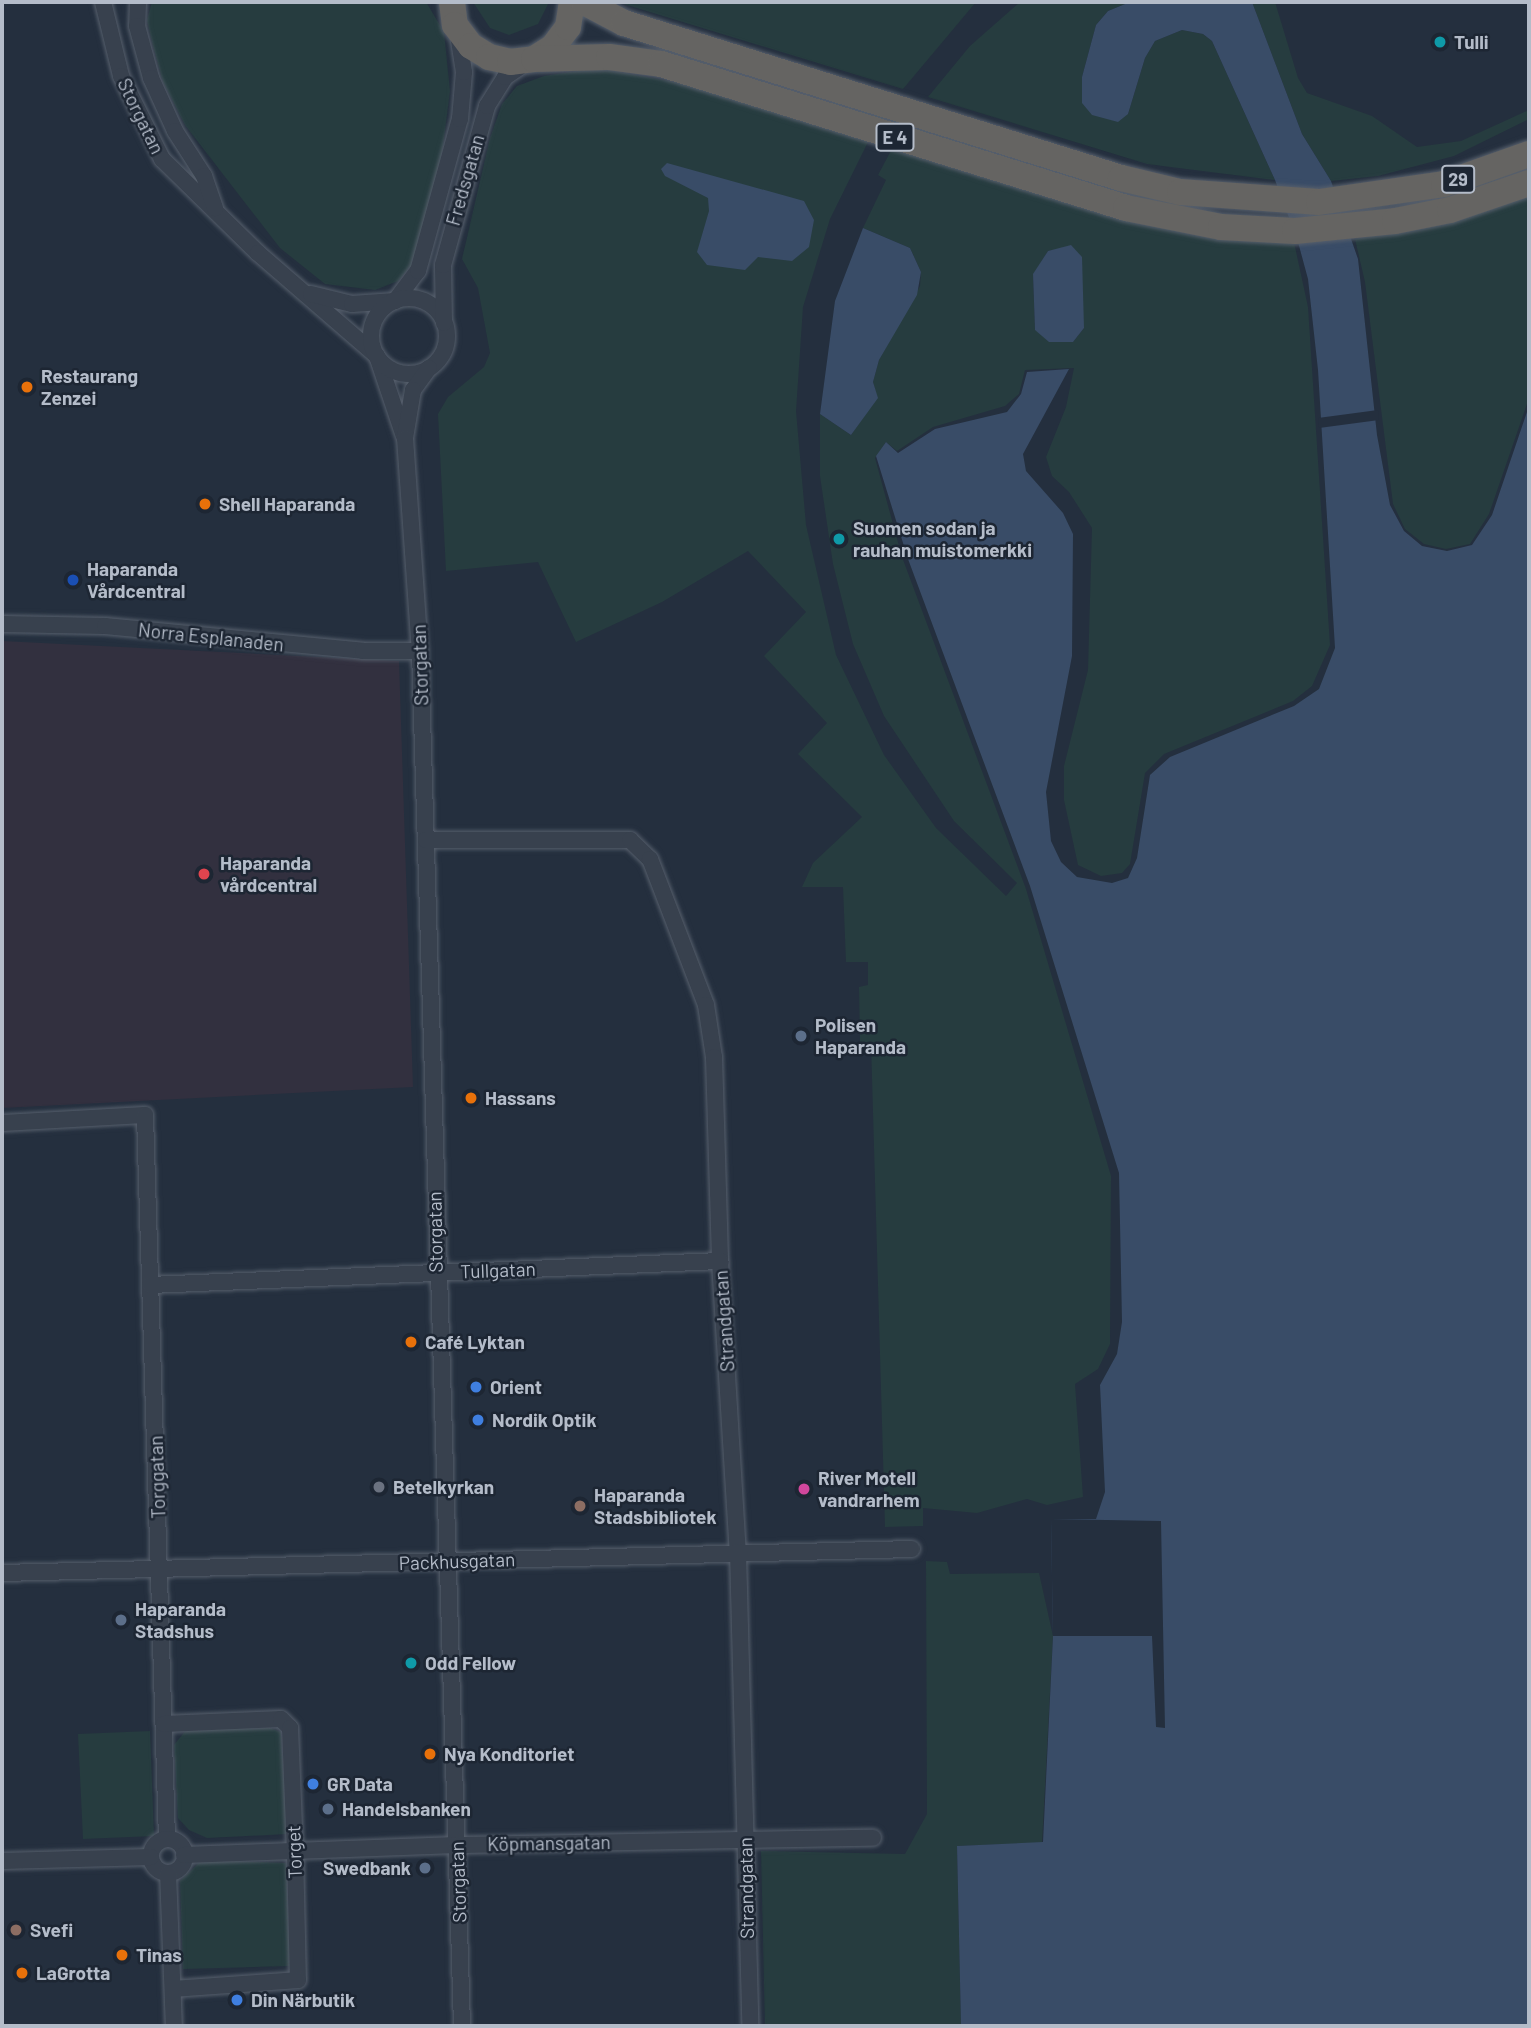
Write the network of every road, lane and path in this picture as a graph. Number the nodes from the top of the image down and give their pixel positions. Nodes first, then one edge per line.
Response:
1 (103, 2) edge
2 (138, 2) edge
3 (572, 2) edge
4 (584, 2) edge
5 (451, 9) edge
6 (534, 60) junction
7 (1529, 154) edge
8 (1529, 183) edge
9 (1384, 195) joint
10 (215, 208) junction
11 (1395, 221) joint
12 (309, 294) junction
13 (395, 301) junction
14 (444, 323) junction
15 (377, 356) junction
16 (429, 368) junction
17 (405, 438) junction
18 (2, 624) edge
19 (420, 651) junction
20 (426, 840) junction
21 (2, 1123) edge
22 (720, 1261) junction
23 (436, 1272) junction
24 (150, 1285) junction
25 (912, 1549) dead end
26 (738, 1552) junction
27 (446, 1562) junction
28 (160, 1567) junction
29 (2, 1573) edge
30 (164, 1724) junction
31 (873, 1838) dead end
32 (167, 1839) junction
33 (745, 1839) junction
34 (457, 1845) junction
35 (295, 1851) junction
36 (184, 1856) junction
37 (150, 1857) junction
38 (2, 1861) edge
39 (168, 1873) junction
40 (173, 1989) junction
41 (174, 2026) edge
42 (462, 2026) edge
43 (750, 2026) edge

1 - 10 street, Storgatan
2 - 10 street, Storgatan
3 - 6 highway
4 - 9 highway, E 4
5 - 6 highway, E 4
5 - 13 street, Fredsgatan
6 - 11 highway, E 4
6 - 14 street, Fredsgatan
7 - 9 highway, 29
8 - 11 highway, 29
10 - 12 street, Storgatan
12 - 13 street, Storgatan
12 - 15 street, Storgatan
13 - 14 street, Storgatan
13 - 15 street, Storgatan
14 - 16 street, Storgatan
15 - 16 street, Storgatan
15 - 17 street, Storgatan
16 - 17 street, Storgatan
17 - 19 street, Storgatan
18 - 19 street, Norra Esplanaden
19 - 20 street, Storgatan
20 - 22 street, Strandgatan
20 - 23 street, Storgatan
21 - 24 street, Torggatan
22 - 23 street, Tullgatan
22 - 26 street, Strandgatan
23 - 24 street, Tullgatan
23 - 27 street, Storgatan
24 - 28 street, Torggatan
25 - 26 street, Packhusgatan
26 - 27 street, Packhusgatan
26 - 33 street, Strandgatan
27 - 28 street, Packhusgatan
27 - 34 street, Storgatan
28 - 29 street, Packhusgatan
28 - 30 street, Torggatan
30 - 32 street, Torggatan
30 - 35 street, Torget
31 - 33 street, Köpmansgatan
32 - 36 street
32 - 37 street
33 - 34 street, Köpmansgatan
33 - 43 street, Strandgatan
34 - 35 street, Köpmansgatan
34 - 42 street, Storgatan
35 - 36 street, Köpmansgatan
35 - 40 street, Torget
36 - 39 street
37 - 38 street
37 - 39 street
39 - 40 street
40 - 41 street

